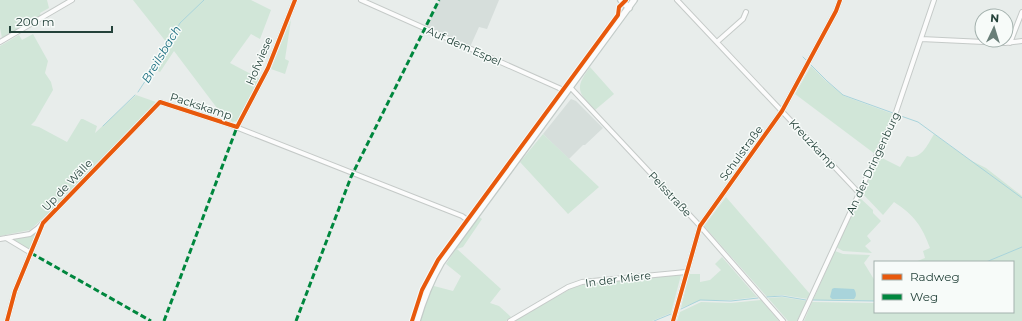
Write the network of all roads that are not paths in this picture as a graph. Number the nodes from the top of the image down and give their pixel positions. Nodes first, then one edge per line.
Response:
1 (72, 0) edge
2 (295, 0) edge
3 (361, 0) edge
4 (621, 0) edge
5 (634, 0) edge
6 (677, 0) edge
7 (840, 0) edge
8 (934, 0) edge
9 (628, 8) junction
10 (746, 12) dead end
11 (1022, 12) edge
12 (1014, 33) edge
13 (921, 39) junction
14 (974, 41) edge
15 (0, 42) edge
16 (717, 42) junction
17 (570, 87) junction
18 (566, 93) junction
19 (160, 102) joint
20 (782, 111) junction
21 (237, 128) junction
22 (859, 193) junction
23 (470, 222) junction
24 (43, 223) junction
25 (700, 226) junction
26 (6, 238) junction
27 (0, 239) edge
28 (31, 253) junction
29 (686, 272) junction
30 (7, 321) edge
31 (417, 321) edge
32 (510, 321) edge
33 (673, 321) edge
34 (783, 321) edge
35 (800, 321) edge

1 - 15 street
2 - 21 street, Hofwiese
3 - 18 street, Auf dem Espel
4 - 9 main road
5 - 9 main road
6 - 16 street, Kreuzkamp
7 - 20 street, Schulstraße
8 - 13 street, An der Dringenburg
9 - 17 main road
10 - 16 street
11 - 12 street
13 - 14 street
13 - 22 street, An der Dringenburg
16 - 20 street, Kreuzkamp
17 - 18 main road
17 - 25 street, Pelsstraße
18 - 23 main road
19 - 21 street, Packskamp
19 - 24 street, Up de Wälle
20 - 22 street, Kreuzkamp
20 - 25 street, Schulstraße
21 - 23 street, Packskamp
22 - 35 street, An der Dringenburg
23 - 31 main road
24 - 26 street
24 - 28 street, Up de Wälle
25 - 29 street, Schulstraße
25 - 34 street, Pelsstraße
26 - 27 street
26 - 28 street
28 - 30 street, Up de Wälle
29 - 32 street, In der Miere
29 - 33 street, Schulstraße

